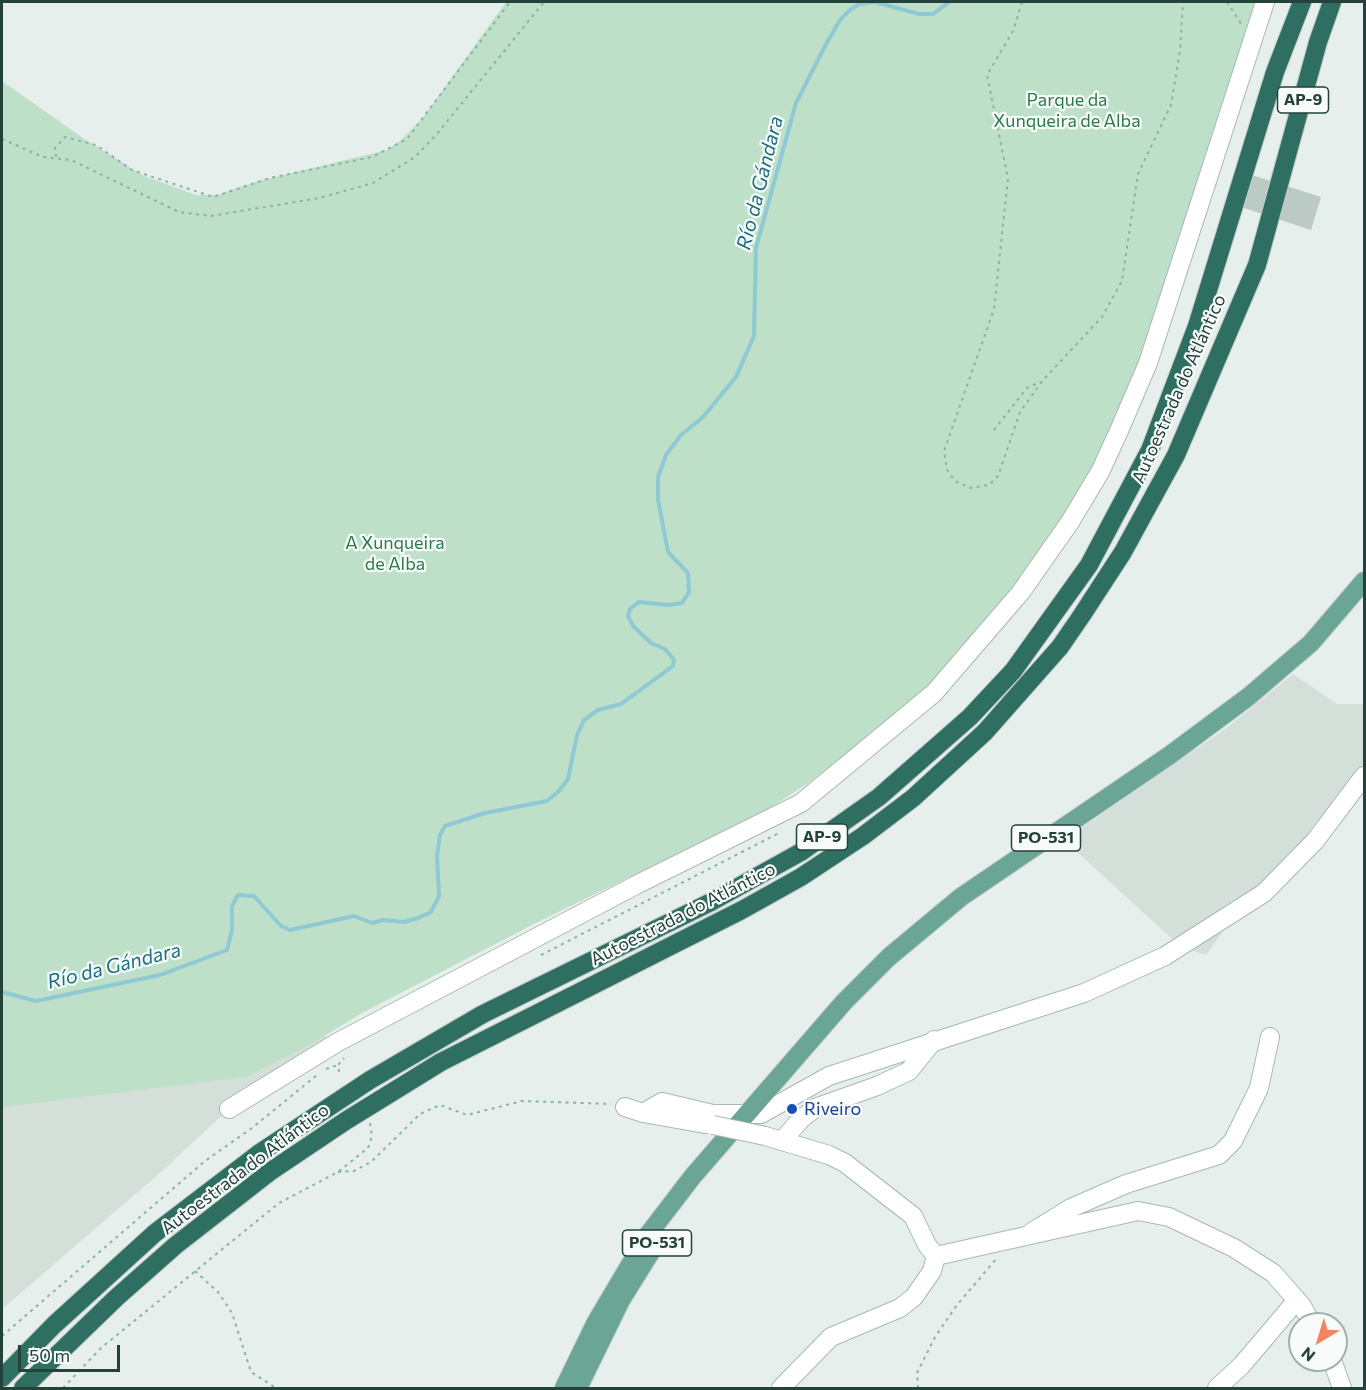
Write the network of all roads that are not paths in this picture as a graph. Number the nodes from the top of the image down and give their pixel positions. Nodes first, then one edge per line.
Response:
1 (1265, 2) edge
2 (1302, 2) edge
3 (1332, 2) edge
4 (1365, 580) edge
5 (1365, 601) edge
6 (1365, 776) edge
7 (1270, 1036) dead end
8 (934, 1040) junction
9 (625, 1107) road end
10 (229, 1109) dead end
11 (643, 1113) junction
12 (752, 1115) junction
13 (774, 1138) junction
14 (1013, 1241) junction
15 (936, 1257) junction
16 (1297, 1300) junction
17 (1304, 1312) edge
18 (1336, 1372) edge
19 (2, 1378) edge
20 (23, 1389) edge
21 (564, 1389) edge
22 (579, 1389) edge
23 (781, 1389) edge
24 (1217, 1389) edge
25 (1342, 1389) edge

1 - 10 street
2 - 19 highway, Autoestrada do Atlántico / AP-9
3 - 20 highway, Autoestrada do Atlántico / AP-9
4 - 12 main road, PO-531
5 - 12 main road, PO-531
6 - 8 street
7 - 14 street
8 - 12 street
8 - 13 street
9 - 11 street
11 - 12 street
11 - 13 street, bridge
12 - 21 main road, PO-531
12 - 22 main road, PO-531
13 - 15 street
14 - 15 street
14 - 16 street
15 - 23 street
16 - 17 street
16 - 24 street
18 - 25 street

